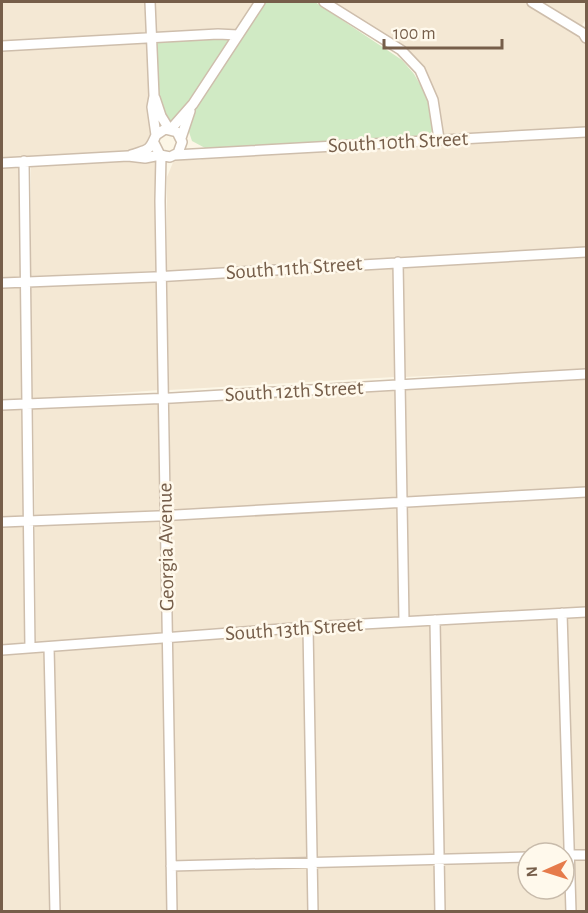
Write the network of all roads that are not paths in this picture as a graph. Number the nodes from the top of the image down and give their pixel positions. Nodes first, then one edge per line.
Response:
1 (150, 2) edge
2 (260, 2) edge
3 (324, 2) edge
4 (532, 2) edge
5 (585, 33) edge
6 (238, 35) junction
7 (151, 38) junction
8 (2, 46) edge
9 (154, 96) junction
10 (193, 104) junction
11 (170, 129) junction
12 (586, 132) edge
13 (155, 139) junction
14 (439, 139) junction
15 (182, 140) junction
16 (210, 153) junction
17 (129, 156) junction
18 (167, 156) junction
19 (24, 161) junction
20 (2, 162) edge
21 (586, 252) edge
22 (398, 262) junction
23 (161, 276) junction
24 (26, 282) junction
25 (2, 283) edge
26 (586, 374) edge
27 (400, 384) junction
28 (164, 399) junction
29 (27, 404) junction
30 (2, 405) edge
31 (586, 492) edge
32 (402, 502) junction
33 (165, 516) junction
34 (29, 520) junction
35 (2, 522) edge
36 (586, 612) edge
37 (562, 613) junction
38 (435, 620) junction
39 (404, 621) junction
40 (308, 627) junction
41 (166, 638) junction
42 (49, 647) junction
43 (30, 648) junction
44 (2, 650) edge
45 (567, 841) edge
46 (516, 856) edge
47 (440, 859) junction
48 (312, 862) junction
49 (171, 866) junction
50 (55, 912) edge
51 (172, 912) edge
52 (313, 912) edge
53 (440, 912) edge

1 - 7 street
2 - 6 street
3 - 14 street
4 - 5 street
6 - 7 street
6 - 10 street
7 - 8 street
7 - 9 street
9 - 11 street
9 - 13 street
10 - 11 street
10 - 15 street
11 - 13 street
11 - 15 street
12 - 14 street, South 10th Street
13 - 17 street, South 10th Street
13 - 18 street
14 - 16 street, South 10th Street
15 - 16 street, South 10th Street
15 - 18 street
16 - 18 street, South 10th Street
17 - 18 street, South 10th Street
17 - 19 street, South 10th Street
18 - 23 street, Georgia Avenue
19 - 20 street, South 10th Street
19 - 24 street
21 - 22 street, South 11th Street
22 - 23 street, South 11th Street
22 - 27 street
23 - 24 street, South 11th Street
23 - 28 street, Georgia Avenue
24 - 25 street, South 11th Street
24 - 29 street
26 - 27 street, South 12th Street
27 - 28 street, South 12th Street
27 - 32 street
28 - 29 street, South 12th Street
28 - 33 street, Georgia Avenue
29 - 30 street, South 12th Street
29 - 34 street
31 - 32 street
32 - 33 street
32 - 39 street
33 - 34 street
33 - 41 street, Georgia Avenue
34 - 35 street
34 - 43 street
36 - 37 street, South 13th Street
37 - 38 street, South 13th Street
37 - 45 street
38 - 39 street, South 13th Street
38 - 47 street
39 - 40 street, South 13th Street
40 - 41 street, South 13th Street
40 - 48 street
41 - 42 street, South 13th Street
41 - 49 street, Georgia Avenue
42 - 43 street, South 13th Street
42 - 50 street
43 - 44 street, South 13th Street
46 - 47 street
47 - 48 street
47 - 53 street
48 - 49 street
48 - 52 street
49 - 51 street, Georgia Avenue

